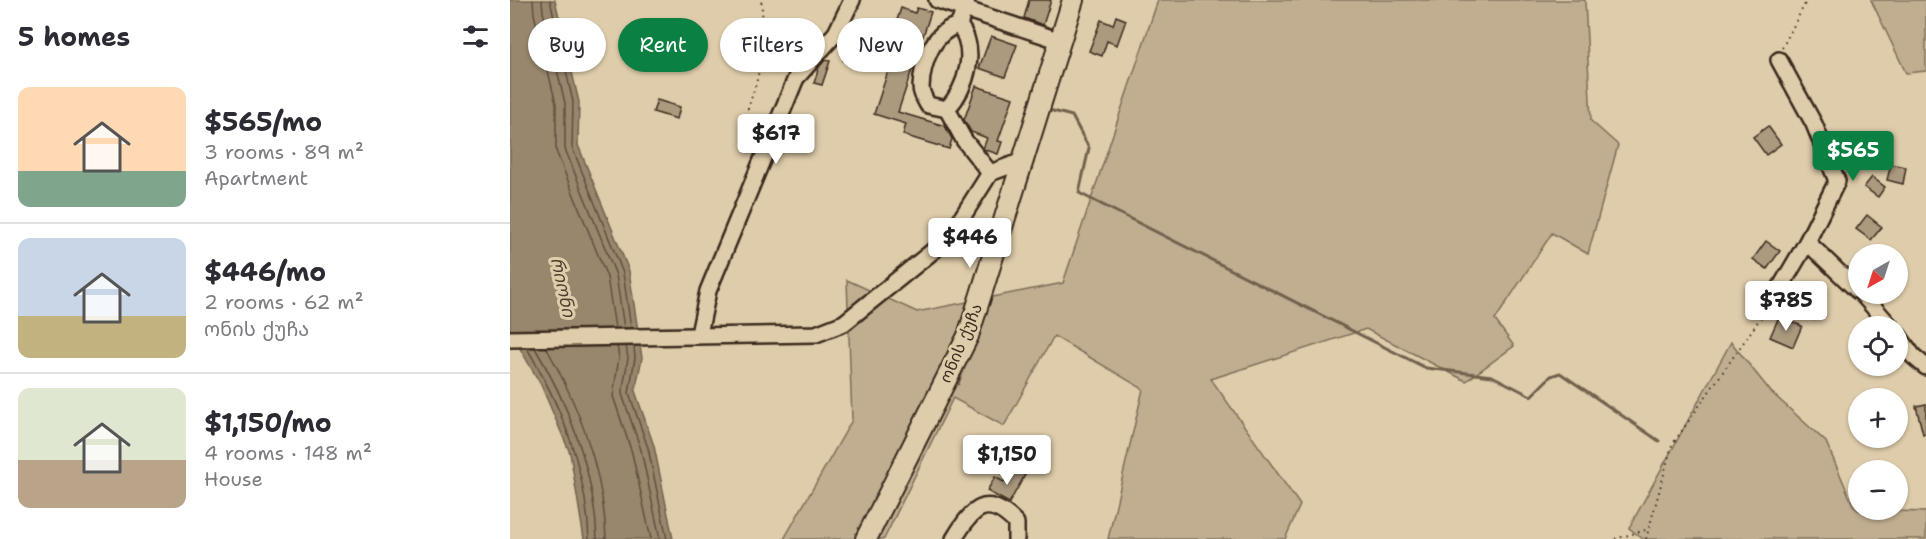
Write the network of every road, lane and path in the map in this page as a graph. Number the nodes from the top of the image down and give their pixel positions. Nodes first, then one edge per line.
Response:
1 (761, 0) edge
2 (852, 0) edge
3 (937, 0) edge
4 (1073, 0) edge
5 (1807, 0) edge
6 (966, 4) edge
7 (959, 25) junction
8 (1061, 41) junction
9 (1779, 60) joint
10 (947, 109) junction
11 (764, 150) junction
12 (1025, 160) junction
13 (990, 172) junction
14 (1807, 242) junction
15 (1848, 281) edge
16 (1773, 300) joint
17 (1871, 304) edge
18 (1881, 316) edge
19 (699, 334) junction
20 (510, 339) edge
21 (1908, 349) edge
22 (1926, 367) edge
23 (1649, 529) junction
24 (866, 539) edge
25 (954, 539) edge
26 (1016, 539) edge
27 (1616, 539) edge
28 (1646, 539) edge

1 - 11 path
2 - 11 street
3 - 6 street
4 - 8 main road, ონის ქუჩა
5 - 9 path
6 - 7 street
6 - 8 street
7 - 10 street
7 - 10 street
8 - 12 main road, ონის ქუჩა
9 - 14 street
10 - 13 street
11 - 19 street
12 - 13 street
12 - 24 main road, ონის ქუჩა
13 - 19 street
14 - 15 street
14 - 16 street
16 - 23 path
17 - 18 street
19 - 20 street
21 - 22 street
23 - 27 path
23 - 28 path
25 - 26 street

